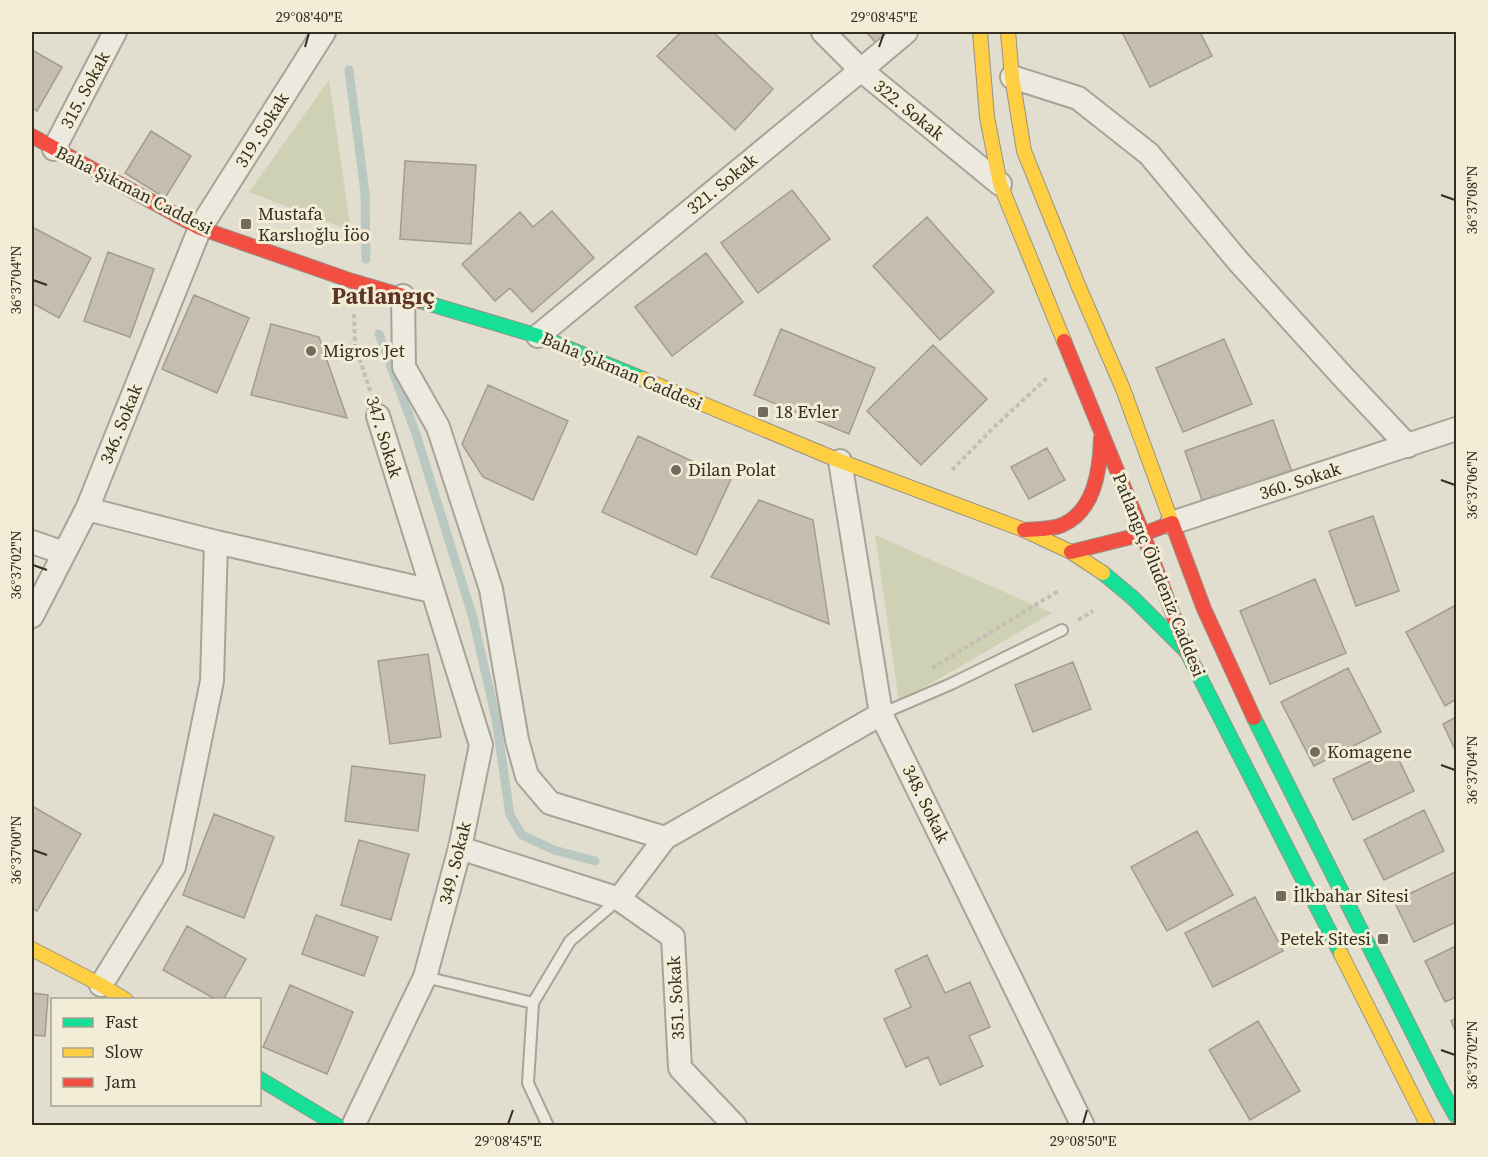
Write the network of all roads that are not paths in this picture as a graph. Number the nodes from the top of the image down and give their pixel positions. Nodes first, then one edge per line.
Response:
1 (116, 32) edge
2 (324, 32) edge
3 (823, 32) edge
4 (906, 32) edge
5 (980, 32) edge
6 (1008, 32) edge
7 (861, 70) junction
8 (1012, 77) junction
9 (32, 136) edge
10 (54, 149) junction
11 (1000, 184) junction
12 (200, 228) junction
13 (403, 296) junction
14 (537, 336) junction
15 (378, 416) road end
16 (1456, 429) edge
17 (1101, 431) junction
18 (1408, 446) junction
19 (840, 461) junction
20 (87, 509) junction
21 (1172, 523) junction
22 (1024, 530) junction
23 (1143, 534) junction
24 (32, 542) edge
25 (216, 542) junction
26 (1071, 552) junction
27 (64, 553) junction
28 (432, 591) junction
29 (32, 616) edge
30 (1062, 630) dead end
31 (1187, 652) junction
32 (881, 714) junction
33 (665, 838) junction
34 (460, 848) junction
35 (619, 899) junction
36 (32, 949) edge
37 (425, 977) junction
38 (101, 984) junction
39 (124, 998) edge
40 (533, 1003) junction
41 (261, 1080) edge
42 (1450, 1092) edge
43 (1456, 1116) edge
44 (338, 1125) edge
45 (353, 1125) edge
46 (548, 1125) edge
47 (735, 1125) edge
48 (1083, 1125) edge
49 (1428, 1125) edge

1 - 10 street, 315. Sokak
2 - 12 street, 319. Sokak
3 - 7 street, 322. Sokak
4 - 7 street, 321. Sokak
5 - 11 main road, Patlangıç Öludeniz Caddesi
6 - 8 main road, Patlangıç Öludeniz Caddesi
7 - 11 street, 322. Sokak
7 - 14 street, 321. Sokak
8 - 18 street
8 - 21 main road, Patlangıç Öludeniz Caddesi
9 - 10 main road, Baha Şıkman Caddesi
10 - 12 main road, Baha Şıkman Caddesi
11 - 17 main road, Patlangıç Öludeniz Caddesi
12 - 13 main road, Baha Şıkman Caddesi
12 - 20 street, 346. Sokak
13 - 14 main road, Baha Şıkman Caddesi
13 - 33 street
14 - 19 main road, Baha Şıkman Caddesi
15 - 28 street, 347. Sokak
16 - 18 street, 360. Sokak
17 - 22 main road
17 - 23 main road, Patlangıç Öludeniz Caddesi
18 - 21 street, 360. Sokak
19 - 22 main road, Baha Şıkman Caddesi
19 - 32 street, 348. Sokak
20 - 25 street
20 - 27 street, 346. Sokak
21 - 23 main road, 360. Sokak
21 - 42 main road, Patlangıç Öludeniz Caddesi
22 - 26 main road, Baha Şıkman Caddesi
23 - 26 main road, 360. Sokak
23 - 31 main road, Patlangıç Öludeniz Caddesi
24 - 27 street
25 - 28 street
25 - 38 street
26 - 31 main road, Baha Şıkman Caddesi
27 - 29 street, 346. Sokak
28 - 34 street, 349. Sokak
30 - 32 lane
31 - 49 main road, Patlangıç Öludeniz Caddesi
32 - 33 street
32 - 48 street, 348. Sokak
33 - 35 street
34 - 35 street, 351. Sokak
34 - 37 street, 349. Sokak
35 - 40 lane
35 - 47 street, 351. Sokak
36 - 38 main road
37 - 40 lane
37 - 45 street, 349. Sokak
38 - 39 main road
40 - 46 lane
41 - 44 main road
42 - 43 main road, Patlangıç Öludeniz Caddesi

